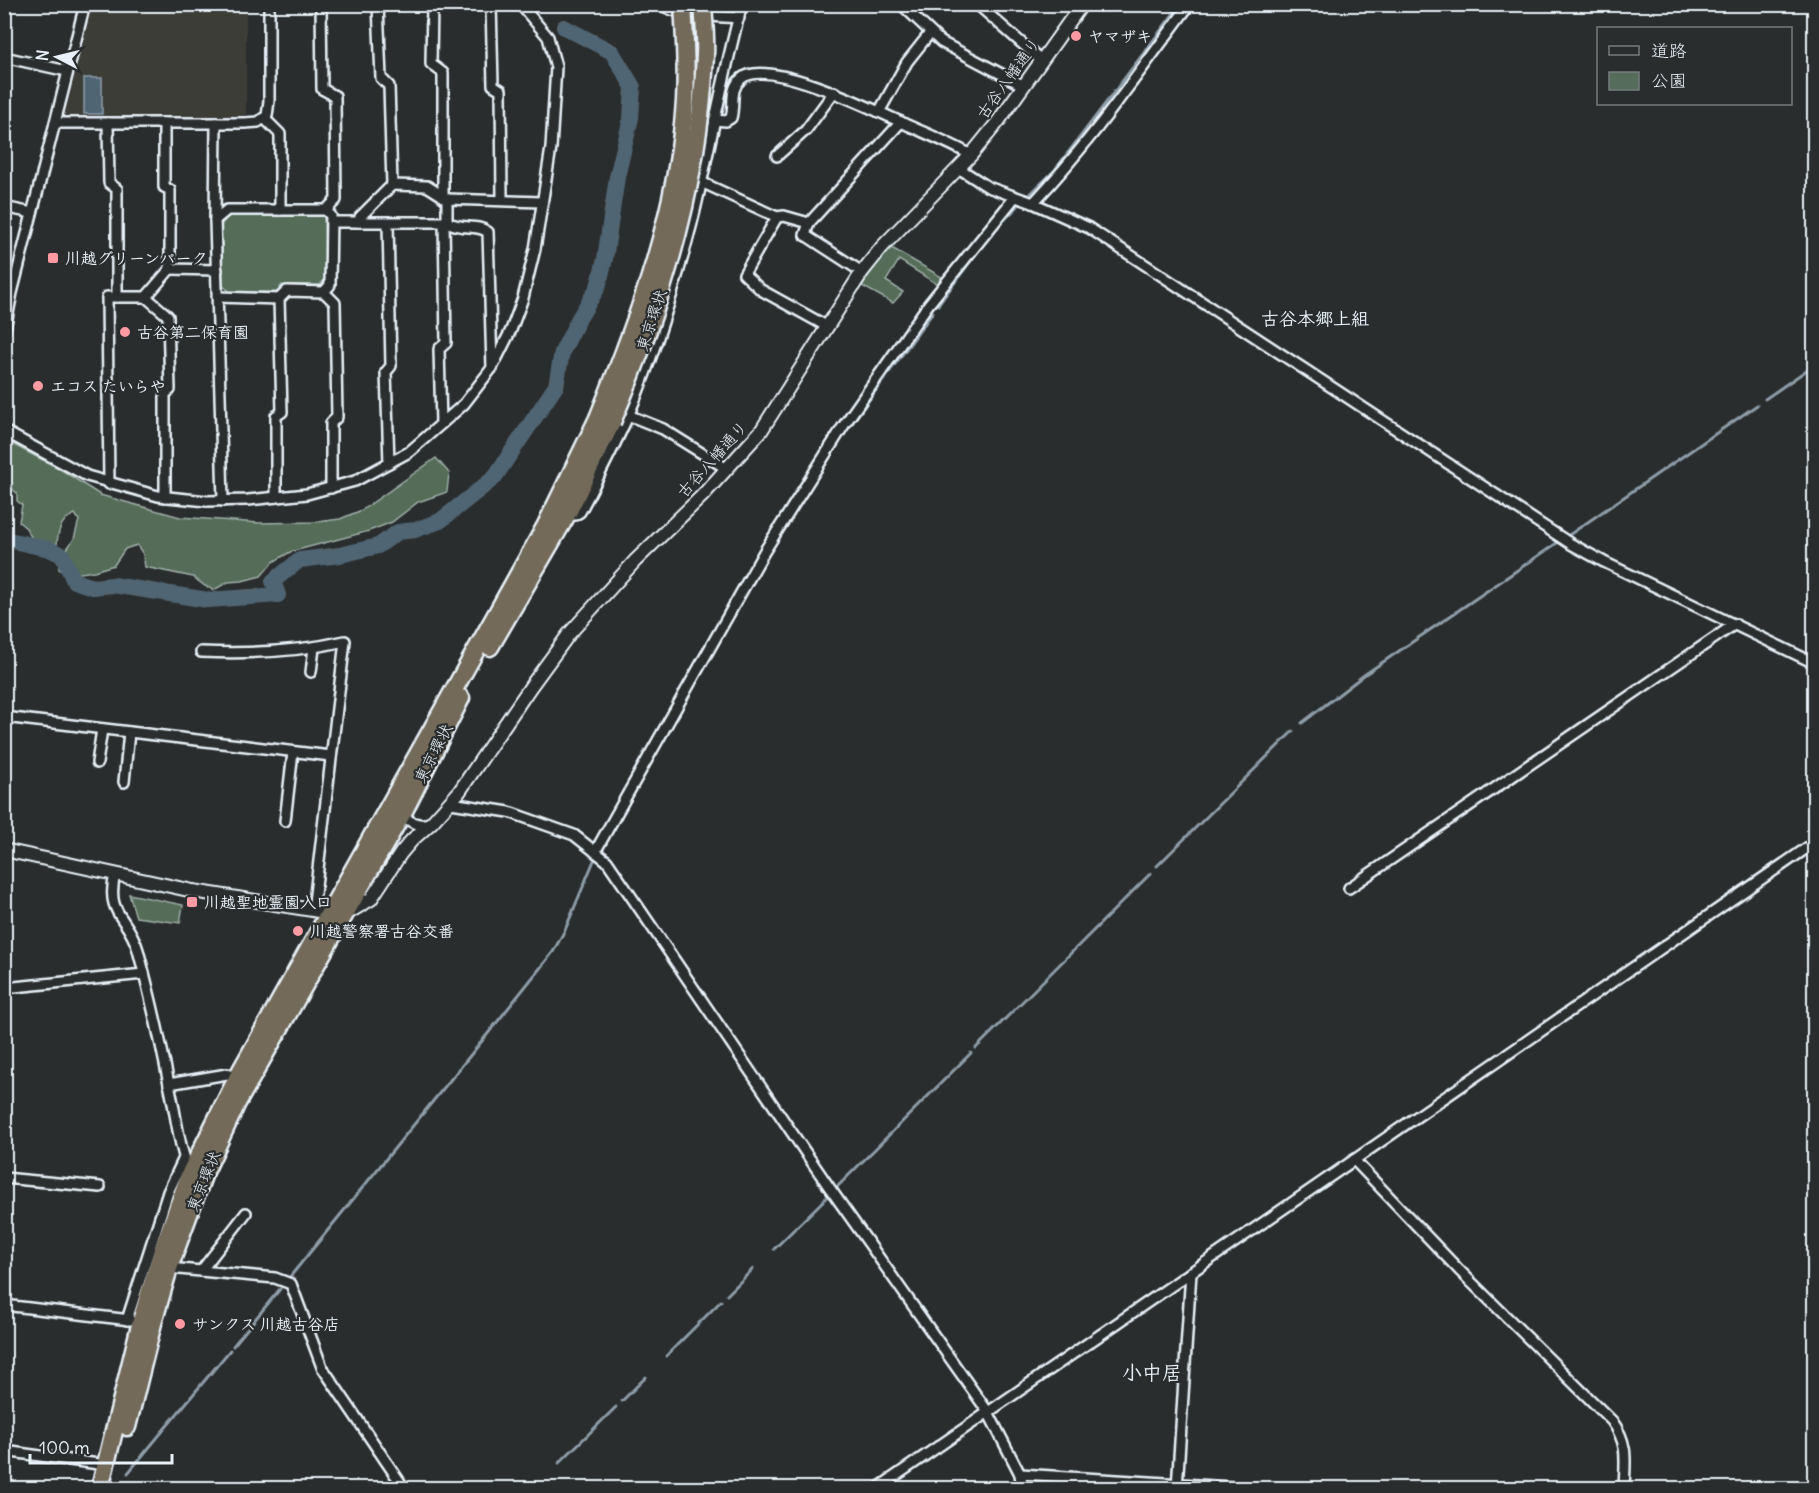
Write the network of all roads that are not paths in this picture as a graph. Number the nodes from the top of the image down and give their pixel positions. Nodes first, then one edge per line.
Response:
1 (85, 4) edge
2 (269, 4) edge
3 (321, 4) edge
4 (378, 4) edge
5 (432, 4) edge
6 (491, 4) edge
7 (520, 4) edge
8 (661, 4) edge
9 (683, 4) edge
10 (703, 4) edge
11 (734, 4) edge
12 (742, 4) edge
13 (901, 4) edge
14 (977, 4) edge
15 (1082, 4) edge
16 (1190, 4) edge
17 (739, 18) junction
18 (930, 33) junction
19 (4, 57) edge
20 (1042, 61) junction
21 (67, 71) junction
22 (1024, 86) junction
23 (834, 92) junction
24 (879, 112) junction
25 (264, 118) junction
26 (714, 120) junction
27 (901, 122) junction
28 (55, 123) junction
29 (108, 123) junction
30 (164, 123) junction
31 (216, 123) junction
32 (971, 155) junction
33 (777, 156) dead end
34 (960, 169) junction
35 (701, 182) junction
36 (392, 185) junction
37 (1015, 197) junction
38 (445, 198) junction
39 (502, 199) junction
40 (542, 202) junction
41 (1033, 203) junction
42 (4, 207) edge
43 (280, 210) junction
44 (326, 210) junction
45 (32, 213) junction
46 (777, 217) junction
47 (215, 220) junction
48 (331, 222) junction
49 (359, 222) junction
50 (445, 222) junction
51 (388, 223) junction
52 (809, 223) junction
53 (170, 269) junction
54 (217, 270) junction
55 (862, 272) junction
56 (324, 292) junction
57 (117, 297) junction
58 (146, 297) junction
59 (218, 297) junction
60 (279, 298) junction
61 (828, 327) junction
62 (5, 329) edge
63 (4, 334) edge
64 (492, 368) junction
65 (628, 415) junction
66 (605, 420) junction
67 (441, 424) junction
68 (4, 431) edge
69 (389, 463) junction
70 (727, 468) junction
71 (109, 483) junction
72 (331, 488) junction
73 (165, 497) junction
74 (276, 497) junction
75 (222, 501) junction
76 (567, 515) junction
77 (1735, 624) junction
78 (314, 648) junction
79 (201, 652) dead end
80 (1815, 663) edge
81 (311, 672) dead end
82 (4, 717) edge
83 (102, 729) junction
84 (129, 732) junction
85 (293, 752) junction
86 (331, 756) junction
87 (98, 763) dead end
88 (124, 782) dead end
89 (451, 803) junction
90 (405, 808) junction
91 (285, 821) dead end
92 (432, 822) junction
93 (1815, 843) edge
94 (4, 850) edge
95 (595, 852) junction
96 (115, 874) junction
97 (1349, 888) dead end
98 (329, 913) junction
99 (144, 974) junction
100 (4, 988) edge
101 (237, 1077) junction
102 (169, 1084) junction
103 (1354, 1160) junction
104 (187, 1165) junction
105 (4, 1178) edge
106 (100, 1187) dead end
107 (246, 1213) dead end
108 (174, 1271) junction
109 (201, 1271) junction
110 (1191, 1272) junction
111 (275, 1278) junction
112 (4, 1305) edge
113 (134, 1321) junction
114 (988, 1412) junction
115 (4, 1451) edge
116 (106, 1465) junction
117 (1020, 1474) junction
118 (1177, 1486) edge
119 (100, 1488) edge
120 (111, 1488) edge
121 (404, 1488) edge
122 (878, 1488) edge
123 (1022, 1488) edge
124 (1247, 1488) edge
125 (1624, 1488) edge

1 - 21 street
2 - 25 street
3 - 44 street
4 - 36 street
5 - 38 street
6 - 39 street
7 - 40 street
8 - 17 street
9 - 66 highway, 東京環状, bridge
10 - 66 highway, 東京環状, bridge
11 - 17 street
12 - 17 street
13 - 18 street
14 - 20 street
15 - 20 street, 古谷八幡通り
16 - 41 street
17 - 26 street
18 - 22 street
18 - 24 street
19 - 21 street
20 - 22 street, 古谷八幡通り
21 - 28 street
22 - 32 street, 古谷八幡通り
23 - 24 street
23 - 26 street
23 - 33 street
24 - 27 street
25 - 31 street
25 - 43 street
26 - 35 street
27 - 32 street
27 - 52 street
28 - 29 street
28 - 45 street
29 - 30 street
29 - 57 street
30 - 31 street
30 - 53 street
31 - 47 street
32 - 34 street, 古谷八幡通り
34 - 37 street
34 - 55 street, 古谷八幡通り
35 - 46 street
35 - 65 street
36 - 38 street
36 - 49 street
37 - 41 street
37 - 95 street
38 - 39 street
38 - 50 street
39 - 40 street
40 - 64 street
41 - 77 street
42 - 45 street
43 - 44 street
43 - 47 street
44 - 48 street
45 - 62 street
46 - 52 street
46 - 61 street
47 - 54 street
48 - 49 street
48 - 56 street
49 - 51 street
50 - 51 street
50 - 64 street
50 - 67 street
51 - 69 street
52 - 55 street
53 - 54 street
53 - 58 street
54 - 59 street
55 - 61 street, 古谷八幡通り
56 - 60 street
56 - 72 street
57 - 58 street
57 - 71 street
58 - 73 street
59 - 60 street
59 - 75 street
60 - 74 street
61 - 70 street, 古谷八幡通り
62 - 63 street
64 - 67 street
65 - 70 street
65 - 76 street
66 - 76 highway, 東京環状
66 - 98 highway, 東京環状
67 - 69 street
68 - 71 street
69 - 72 street
70 - 89 street, 古谷八幡通り
71 - 73 street
72 - 74 street
73 - 75 street
74 - 75 street
76 - 90 highway, 東京環状
77 - 80 street
77 - 97 street
78 - 79 street
78 - 81 street
78 - 86 street
82 - 83 street
83 - 84 street
83 - 87 street
84 - 85 street
84 - 88 street
85 - 86 street
85 - 91 street
86 - 98 street
89 - 92 street, 古谷八幡通り
89 - 95 street
90 - 92 street
90 - 98 highway, 東京環状
92 - 98 street, 古谷八幡通り
93 - 103 street
94 - 96 street
95 - 114 street
96 - 98 street
96 - 99 street
98 - 101 highway, 東京環状
98 - 108 highway, 東京環状
99 - 100 street
99 - 102 street
101 - 102 street
101 - 104 highway, 東京環状
102 - 104 street
103 - 110 street
103 - 125 street
104 - 113 highway, 東京環状
105 - 106 street
107 - 109 street
108 - 109 street
108 - 111 street
108 - 120 highway, 東京環状
109 - 111 street
110 - 114 street
110 - 118 street
111 - 121 street
112 - 113 street
113 - 116 highway, 東京環状
114 - 117 street
114 - 122 street
115 - 116 street
116 - 119 highway, 東京環状
117 - 118 street
117 - 123 street
118 - 124 street

